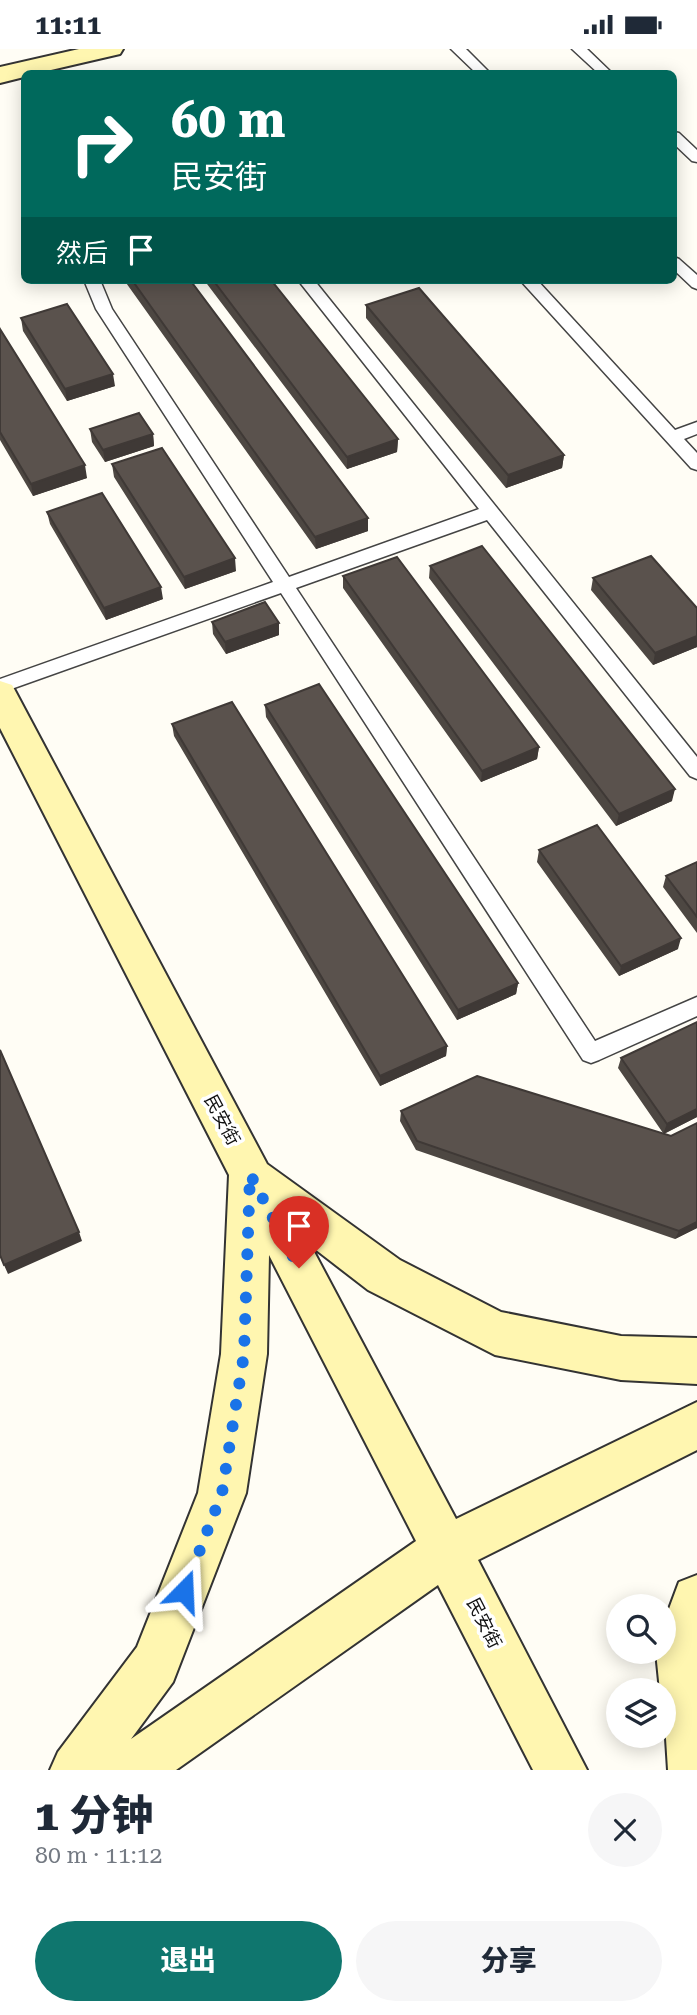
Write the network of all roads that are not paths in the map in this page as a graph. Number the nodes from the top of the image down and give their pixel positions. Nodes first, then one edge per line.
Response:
1 (111, 49) edge
2 (458, 49) edge
3 (579, 49) edge
4 (21, 70) edge
5 (21, 70) edge
6 (480, 70) edge
7 (602, 70) edge
8 (0, 75) edge
9 (677, 139) edge
10 (697, 157) edge
11 (677, 264) edge
12 (94, 284) edge
13 (309, 284) edge
14 (532, 284) edge
15 (697, 285) edge
16 (697, 428) edge
17 (672, 437) junction
18 (697, 464) edge
19 (490, 512) junction
20 (285, 585) junction
21 (0, 686) edge
22 (0, 694) edge
23 (697, 771) edge
24 (697, 1006) edge
25 (250, 1174) junction
26 (697, 1361) edge
27 (697, 1425) edge
28 (446, 1550) junction
29 (697, 1600) edge
30 (76, 1770) edge
31 (131, 1770) edge
32 (561, 1770) edge
33 (694, 1770) edge

1 - 4 street
2 - 6 lane
3 - 7 lane
5 - 8 street
9 - 10 lane
11 - 15 lane
12 - 20 lane
13 - 19 lane
14 - 17 lane
16 - 17 lane
17 - 18 lane
19 - 20 lane
19 - 23 lane
20 - 21 lane
20 - 24 lane
22 - 25 street, 民安街
25 - 26 street
25 - 28 street, 民安街
25 - 30 street
27 - 28 street
28 - 31 street
28 - 32 street, 民安街
29 - 33 street

